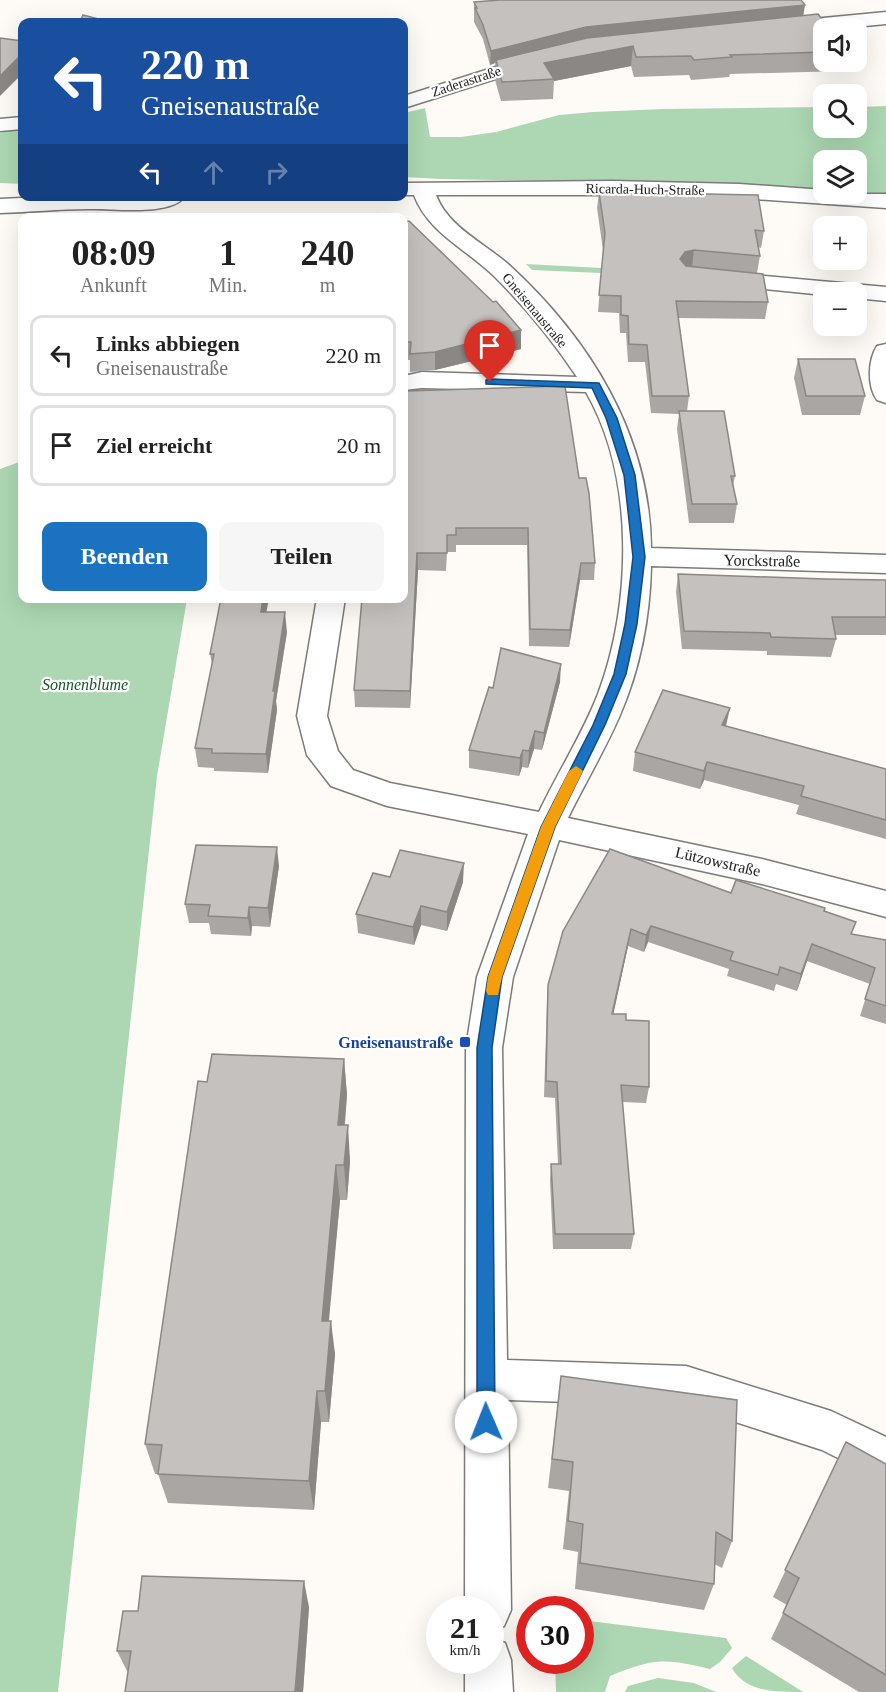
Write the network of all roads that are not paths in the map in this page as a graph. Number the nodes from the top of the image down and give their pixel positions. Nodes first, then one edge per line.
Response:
1 (886, 18) edge
2 (759, 30) edge
3 (556, 55) edge
4 (408, 101) edge
5 (18, 123) edge
6 (0, 125) edge
7 (0, 189) edge
8 (18, 189) edge
9 (413, 189) edge
10 (163, 201) edge
11 (886, 201) edge
12 (0, 206) edge
13 (703, 277) edge
14 (886, 294) edge
15 (886, 351) edge
16 (408, 382) edge
17 (596, 385) junction
18 (886, 395) edge
19 (639, 557) junction
20 (886, 564) edge
21 (330, 603) edge
22 (548, 827) junction
23 (886, 904) edge
24 (485, 1379) junction
25 (886, 1460) edge
26 (488, 1596) edge
27 (489, 1674) edge
28 (489, 1692) edge

1 - 2 street
3 - 4 street, Zaderastraße
5 - 6 street
7 - 8 street
9 - 11 street, Ricarda-Huch-Straße
9 - 17 street, Gneisenaustraße
10 - 12 street
13 - 14 street
15 - 18 street
16 - 17 street
17 - 19 street, Gneisenaustraße
19 - 20 street, Yorckstraße
19 - 22 street, Gneisenaustraße
21 - 22 street
22 - 23 street, Lützowstraße
22 - 24 street, Gneisenaustraße
24 - 25 street
24 - 26 street, Gneisenaustraße
27 - 28 street

